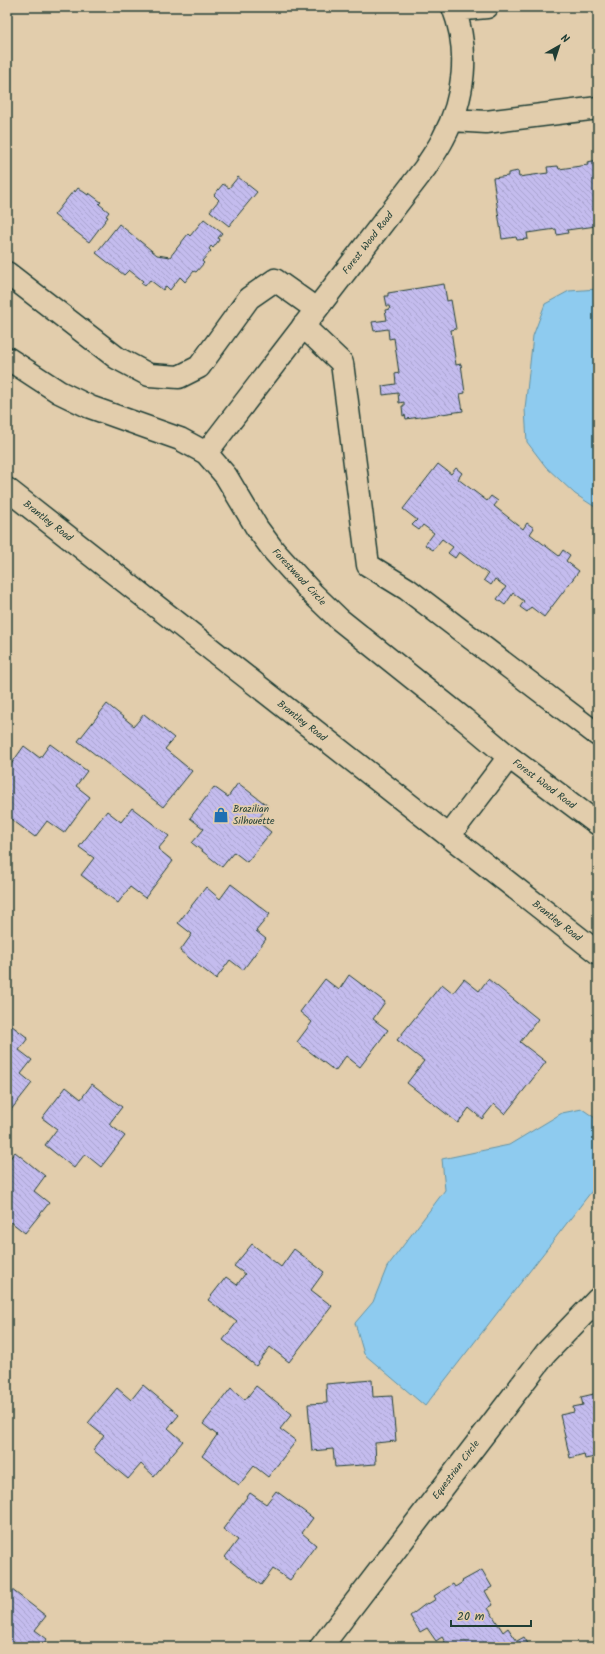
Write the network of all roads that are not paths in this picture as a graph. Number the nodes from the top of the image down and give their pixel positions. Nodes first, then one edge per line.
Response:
1 (487, 7) edge
2 (454, 8) edge
3 (598, 108) edge
4 (452, 120) junction
5 (7, 273) edge
6 (316, 309) junction
7 (303, 326) junction
8 (7, 358) edge
9 (206, 453) junction
10 (7, 488) edge
11 (598, 735) edge
12 (509, 758) junction
13 (598, 824) edge
14 (449, 836) junction
15 (598, 953) edge
16 (598, 1299) edge
17 (321, 1647) edge

1 - 2 street
2 - 4 street, Forest Wood Road
3 - 4 street
4 - 6 street, Forest Wood Road
5 - 6 street
6 - 7 street, Forest Wood Road
7 - 9 street, Forest Wood Road
7 - 11 street
8 - 9 street, Forestwood Circle
9 - 12 street, Forestwood Circle
10 - 14 street, Brantley Road
12 - 13 street, Forest Wood Road
12 - 14 street
14 - 15 street, Brantley Road
16 - 17 street, Equestrian Circle

